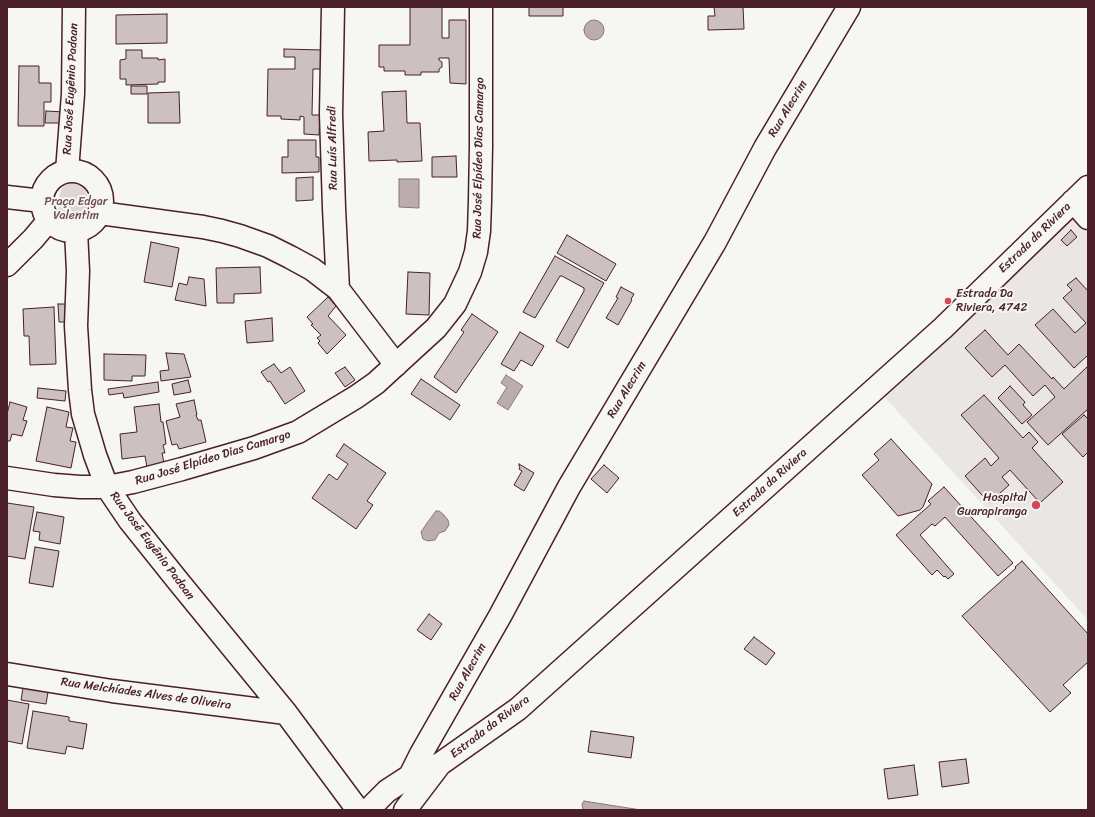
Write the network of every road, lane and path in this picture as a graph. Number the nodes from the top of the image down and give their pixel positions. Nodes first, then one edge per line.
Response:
1 (74, 7) edge
2 (333, 7) edge
3 (481, 7) edge
4 (849, 7) edge
5 (67, 171) junction
6 (1081, 194) edge
7 (7, 197) edge
8 (46, 210) junction
9 (100, 213) junction
10 (1088, 218) edge
11 (76, 231) junction
12 (7, 264) edge
13 (338, 289) junction
14 (396, 365) junction
15 (7, 478) edge
16 (107, 487) junction
17 (7, 674) edge
18 (286, 713) junction
19 (440, 764) junction
20 (410, 776) junction
21 (370, 809) edge
22 (405, 810) edge

1 - 5 street, Rua José Eugênio Padoan
2 - 13 street, Rua Luís Alfredi
3 - 14 street, Rua José Elpídeo Dias Camargo
4 - 20 street, Rua Alecrim
5 - 8 street
5 - 9 street
6 - 10 street
6 - 19 street, Estrada da Riviera
7 - 8 street
8 - 11 street
8 - 12 street
9 - 11 street
9 - 13 street
11 - 16 street, Rua José Eugênio Padoan
13 - 14 street
14 - 16 street, Rua José Elpídeo Dias Camargo
15 - 16 street, Rua José Elpídeo Dias Camargo
16 - 18 street, Rua José Eugênio Padoan
17 - 18 street, Rua Melchíades Alves de Oliveira
18 - 21 street, Rua José Eugênio Padoan
19 - 20 street, Estrada da Riviera
19 - 22 street, Estrada da Riviera
20 - 21 street, Estrada da Riviera

